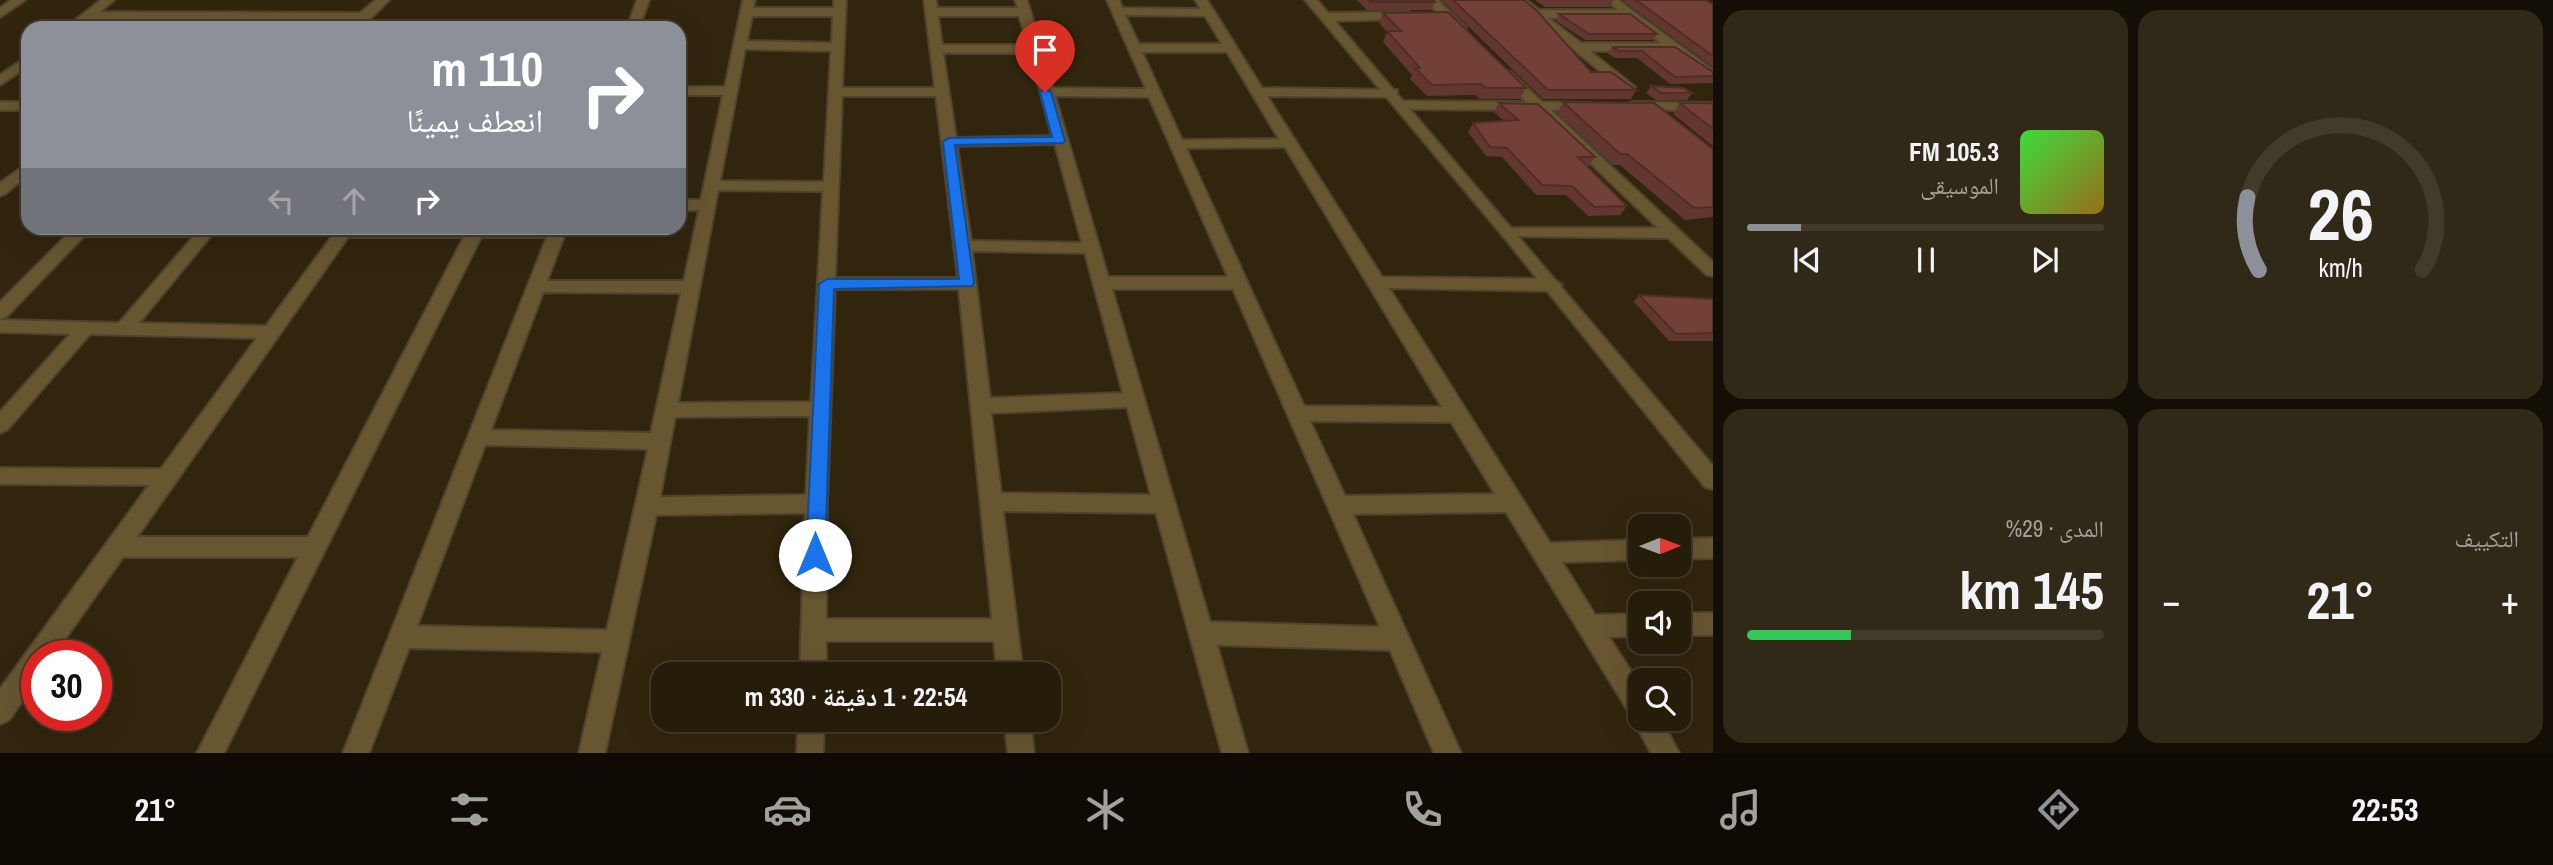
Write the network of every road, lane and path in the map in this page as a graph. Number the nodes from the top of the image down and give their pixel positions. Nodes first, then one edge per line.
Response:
1 (19, 0) edge
2 (108, 0) edge
3 (216, 0) edge
4 (383, 0) edge
5 (643, 0) edge
6 (1311, 0) edge
7 (1431, 0) edge
8 (1519, 0) edge
9 (1611, 0) edge
10 (748, 6) edge
11 (839, 6) edge
12 (931, 6) edge
13 (1023, 6) edge
14 (1115, 6) edge
15 (1204, 6) edge
16 (0, 13) edge
17 (1536, 14) junction
18 (1630, 14) junction
19 (200, 15) junction
20 (88, 16) junction
21 (1433, 16) junction
22 (365, 17) junction
23 (1326, 17) junction
24 (81, 21) edge
25 (193, 21) edge
26 (359, 21) edge
27 (636, 21) edge
28 (1473, 42) edge
29 (740, 45) junction
30 (838, 47) junction
31 (1577, 47) junction
32 (1674, 47) junction
33 (1134, 48) junction
34 (1231, 48) junction
35 (937, 49) junction
36 (1034, 49) junction
37 (1491, 60) edge
38 (21, 65) edge
39 (1713, 76) edge
40 (0, 81) edge
41 (686, 91) edge
42 (731, 91) junction
43 (836, 92) junction
44 (942, 92) junction
45 (1045, 92) junction
46 (1259, 92) junction
47 (1153, 93) junction
48 (1397, 99) junction
49 (1536, 105) junction
50 (0, 106) edge
51 (21, 106) edge
52 (1654, 107) junction
53 (1713, 107) edge
54 (1675, 125) edge
55 (1059, 141) junction
56 (949, 142) junction
57 (1291, 143) junction
58 (1175, 144) junction
59 (21, 173) edge
60 (711, 185) junction
61 (832, 187) junction
62 (0, 191) edge
63 (686, 205) edge
64 (708, 205) junction
65 (1509, 233) junction
66 (1673, 233) junction
67 (76, 235) edge
68 (203, 235) edge
69 (340, 235) edge
70 (472, 235) edge
71 (556, 235) edge
72 (963, 246) junction
73 (1090, 248) junction
74 (1713, 271) edge
75 (1376, 282) junction
76 (967, 283) junction
77 (1102, 283) junction
78 (1238, 283) junction
79 (827, 284) junction
80 (1553, 285) junction
81 (536, 286) junction
82 (691, 287) junction
83 (0, 313) edge
84 (0, 326) edge
85 (85, 328) junction
86 (124, 329) junction
87 (270, 332) junction
88 (1134, 400) junction
89 (980, 406) junction
90 (820, 409) junction
91 (667, 410) junction
92 (1297, 413) junction
93 (1458, 415) junction
94 (0, 425) edge
95 (480, 437) junction
96 (659, 441) junction
97 (0, 476) edge
98 (167, 477) junction
99 (1713, 481) edge
100 (991, 502) junction
101 (1512, 503) junction
102 (1163, 504) junction
103 (816, 505) junction
104 (1339, 505) junction
105 (647, 506) junction
106 (115, 547) junction
107 (313, 547) junction
108 (1713, 548) edge
109 (1691, 549) edge
110 (1628, 550) edge
111 (1544, 552) junction
112 (1691, 624) edge
113 (1713, 624) edge
114 (1628, 625) edge
115 (1589, 626) junction
116 (814, 630) junction
117 (1004, 631) junction
118 (1199, 633) junction
119 (402, 637) junction
120 (1396, 639) junction
121 (50, 640) edge
122 (617, 641) junction
123 (813, 662) edge
124 (1008, 662) edge
125 (21, 682) edge
126 (1628, 689) edge
127 (0, 711) edge
128 (1653, 731) edge
129 (811, 732) edge
130 (1019, 732) edge
131 (210, 753) edge
132 (356, 753) edge
133 (592, 753) edge
134 (810, 753) edge
135 (1021, 753) edge
136 (1235, 753) edge
137 (1448, 753) edge
138 (1666, 753) edge

1 - 16 street
2 - 20 street
3 - 19 street
4 - 22 street
5 - 27 street
6 - 23 street
7 - 21 street
8 - 17 street
9 - 18 street
10 - 11 street
10 - 29 street
11 - 30 street
12 - 13 street
12 - 35 street
13 - 36 street
14 - 15 street
14 - 33 street
15 - 34 street
17 - 18 street
17 - 31 street
18 - 32 street
19 - 20 street
19 - 22 street
19 - 25 street
20 - 24 street
21 - 23 street
21 - 28 street
22 - 26 street
23 - 48 street
29 - 30 street
29 - 42 street
30 - 43 street
31 - 32 street
31 - 52 street
32 - 39 street
33 - 34 street
33 - 47 street
34 - 46 street
35 - 36 street
35 - 44 street
36 - 45 street
37 - 49 street
38 - 40 street
41 - 42 street
42 - 60 street
43 - 44 street
43 - 61 street
44 - 56 street
45 - 47 street
45 - 55 street
46 - 48 street
46 - 57 street
47 - 58 street
48 - 49 street
48 - 65 street
49 - 52 street
49 - 66 street
50 - 51 street
52 - 53 street
52 - 54 street
55 - 56 street
55 - 73 street
56 - 72 street
57 - 58 street
57 - 75 street
58 - 78 street
59 - 62 street
60 - 61 street
60 - 64 street
61 - 79 street
63 - 64 street
64 - 82 street
65 - 66 street
65 - 80 street
66 - 74 street
67 - 83 street
68 - 86 street
69 - 87 street
70 - 107 street
71 - 81 street
72 - 73 street
72 - 76 street
73 - 77 street
75 - 80 street
75 - 93 street
76 - 79 street
76 - 89 street
77 - 78 street
77 - 88 street
78 - 92 street
79 - 90 street
80 - 99 street
81 - 82 street
81 - 95 street
82 - 91 street
84 - 85 street
85 - 86 street
85 - 94 street
86 - 87 street
87 - 98 street
88 - 89 street
88 - 102 street
89 - 100 street
90 - 91 street
90 - 103 street
91 - 96 street
92 - 93 street
92 - 104 street
93 - 101 street
95 - 96 street
95 - 119 street
96 - 105 street
97 - 98 street
98 - 106 street
100 - 102 street
100 - 117 street
101 - 104 street
101 - 111 street
102 - 118 street
103 - 105 street
103 - 116 street
104 - 120 street
105 - 122 street
106 - 107 street
106 - 121 street
107 - 131 street
108 - 109 street
110 - 111 street
111 - 115 street
112 - 113 street
114 - 115 street
115 - 126 street
116 - 117 street
116 - 123 street
117 - 124 street
118 - 120 street
118 - 136 street
119 - 122 street
119 - 132 street
120 - 137 street
122 - 133 street
125 - 127 street
128 - 138 street
129 - 134 street
130 - 135 street

